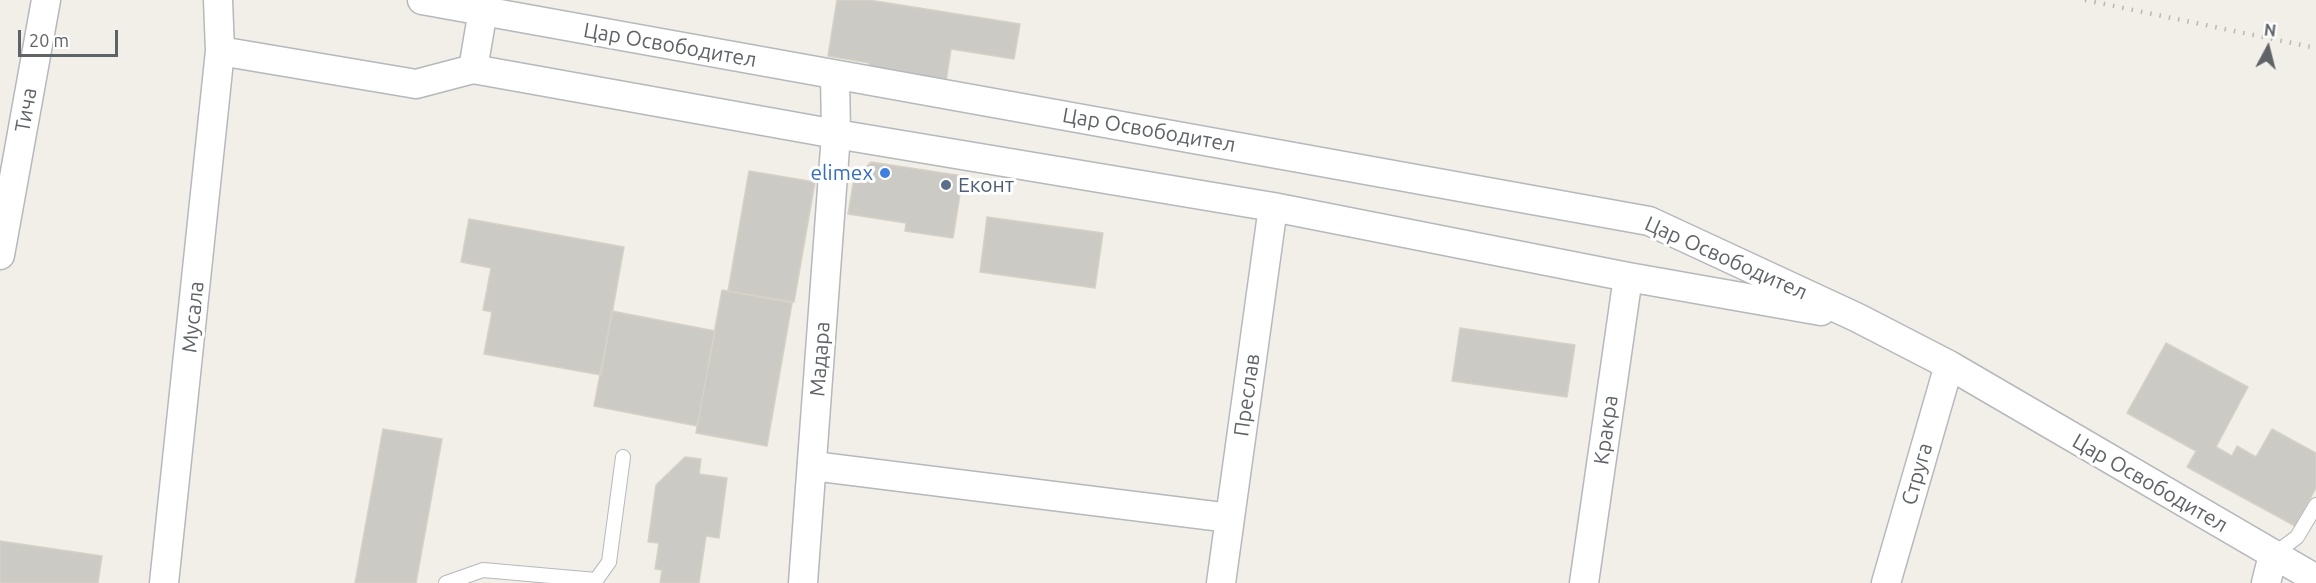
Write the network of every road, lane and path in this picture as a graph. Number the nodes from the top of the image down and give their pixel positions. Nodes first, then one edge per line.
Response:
1 (46, 0) edge
2 (218, 0) edge
3 (422, 0) edge
4 (483, 10) junction
5 (220, 51) junction
6 (473, 69) junction
7 (835, 75) junction
8 (836, 134) junction
9 (1273, 207) junction
10 (0, 255) edge
11 (1628, 278) junction
12 (1858, 318) junction
13 (1948, 365) junction
14 (623, 457) dead end
15 (813, 466) junction
16 (2316, 505) edge
17 (1230, 518) junction
18 (2273, 555) junction
19 (2316, 579) edge
20 (164, 583) edge
21 (446, 583) edge
22 (803, 583) edge
23 (1221, 583) edge
24 (1584, 583) edge
25 (1886, 583) edge
26 (2266, 583) edge

1 - 10 street, Тича
2 - 5 street, Мусала
3 - 4 street, Цар Освободител
4 - 6 street
4 - 7 street, Цар Освободител
5 - 6 street
5 - 20 street, Мусала
6 - 8 street, Цар Освободител
7 - 8 street, Мадара
7 - 12 street, Цар Освободител
8 - 9 street, Цар Освободител
8 - 15 street, Мадара
9 - 11 street, Цар Освободител
9 - 17 street, Преслав
11 - 12 street, Цар Освободител
11 - 24 street, Кракра
12 - 13 street, Цар Освободител
13 - 18 street, Цар Освободител
13 - 25 street, Струга
14 - 21 lane
15 - 17 street
15 - 22 street, Мадара
16 - 18 lane
17 - 23 street, Преслав
18 - 19 street, Цар Освободител
18 - 26 street

